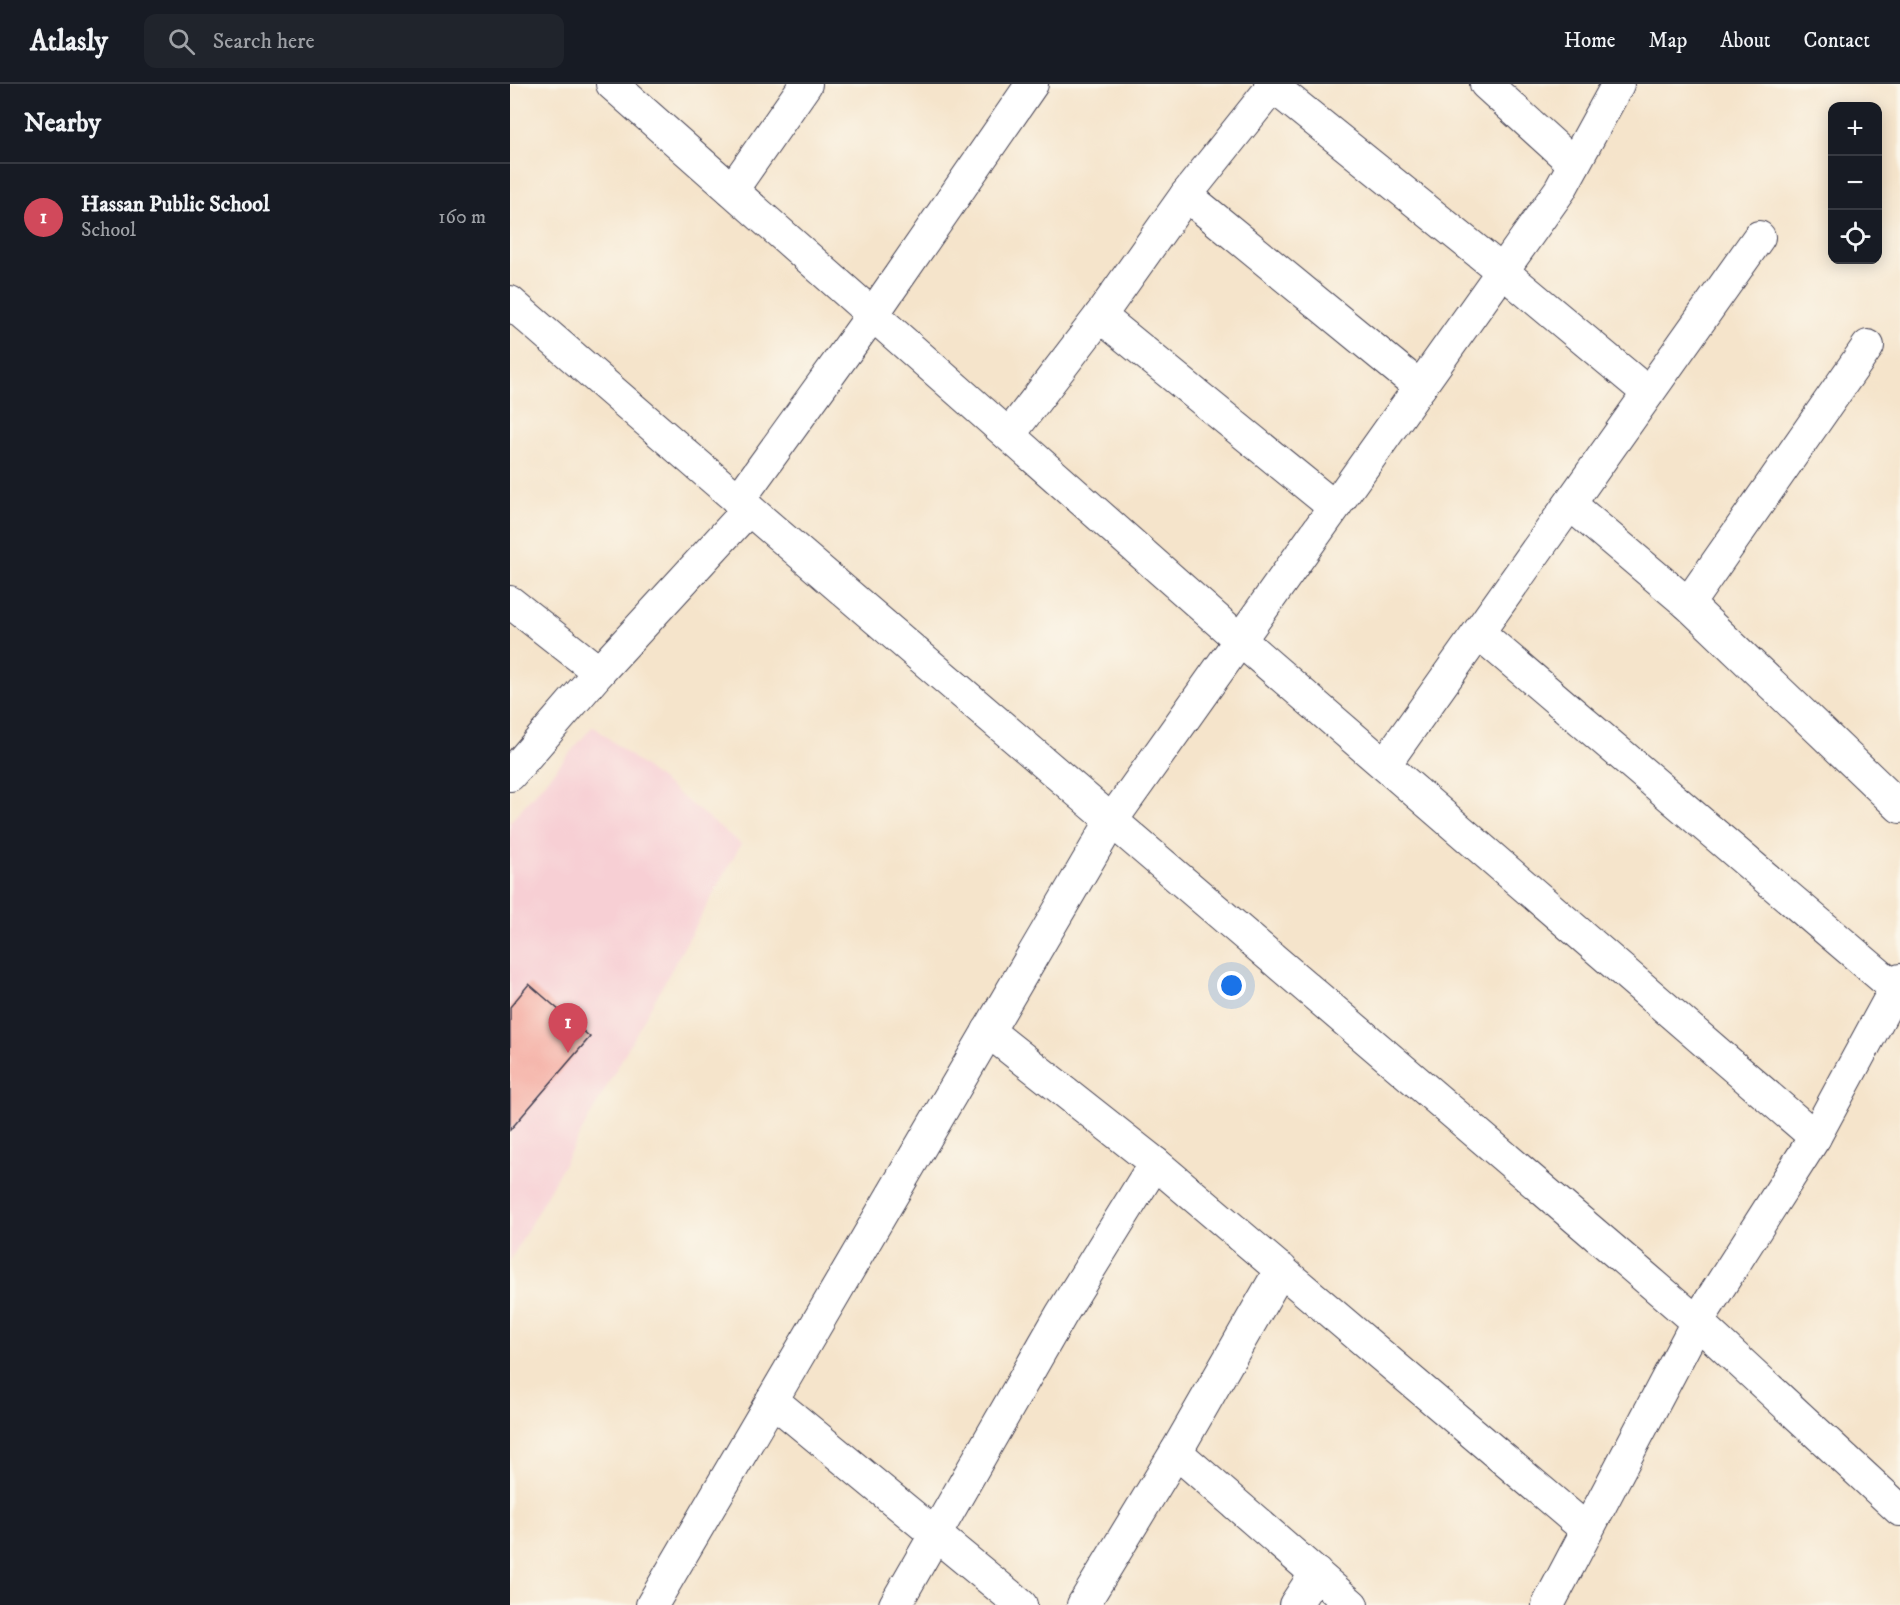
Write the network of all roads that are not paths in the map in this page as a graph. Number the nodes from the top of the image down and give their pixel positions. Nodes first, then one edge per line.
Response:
1 (612, 84) edge
2 (806, 84) edge
3 (1032, 84) edge
4 (1486, 84) edge
5 (1618, 84) edge
6 (1271, 85) edge
7 (1574, 164) junction
8 (732, 190) junction
9 (1186, 195) junction
10 (1759, 237) dead end
11 (1502, 271) junction
12 (510, 302) edge
13 (873, 314) junction
14 (1100, 316) junction
15 (1868, 346) dead end
16 (1420, 387) junction
17 (1648, 393) junction
18 (1009, 435) junction
19 (1570, 504) junction
20 (743, 505) junction
21 (1334, 507) junction
22 (510, 602) edge
23 (1688, 604) junction
24 (1479, 633) junction
25 (1240, 640) junction
26 (599, 672) junction
27 (1385, 764) junction
28 (510, 775) edge
29 (1900, 807) edge
30 (1112, 820) junction
31 (1898, 984) edge
32 (988, 1031) junction
33 (1815, 1137) junction
34 (1155, 1163) junction
35 (1281, 1269) junction
36 (1697, 1322) junction
37 (772, 1400) junction
38 (1176, 1452) junction
39 (1900, 1510) edge
40 (1587, 1530) junction
41 (935, 1535) junction
42 (1316, 1573) junction
43 (652, 1605) edge
44 (895, 1605) edge
45 (1021, 1605) edge
46 (1083, 1605) edge
47 (1295, 1605) edge
48 (1352, 1605) edge
49 (1548, 1605) edge

1 - 8 street
2 - 8 street
3 - 13 street
4 - 7 street
5 - 7 street
6 - 9 street
6 - 11 street
7 - 11 street
8 - 13 street
9 - 14 street
9 - 16 street
10 - 17 street
11 - 16 street
11 - 17 street
12 - 20 street
13 - 18 street
13 - 20 street
14 - 18 street
14 - 21 street
15 - 23 street
16 - 21 street
17 - 19 street
18 - 25 street
19 - 23 street
19 - 24 street
20 - 26 street
20 - 30 street
21 - 25 street
22 - 26 street
23 - 29 street
24 - 27 street
24 - 31 street
25 - 27 street
25 - 30 street
26 - 28 street
27 - 33 street
30 - 32 street
30 - 36 street
31 - 33 street
32 - 34 street
32 - 37 street
33 - 36 street
34 - 35 street
34 - 41 street
35 - 38 street
35 - 40 street
36 - 39 street
36 - 40 street
37 - 41 street
37 - 43 street
38 - 42 street
38 - 46 street
40 - 49 street
41 - 44 street
41 - 45 street
42 - 47 street
42 - 48 street

